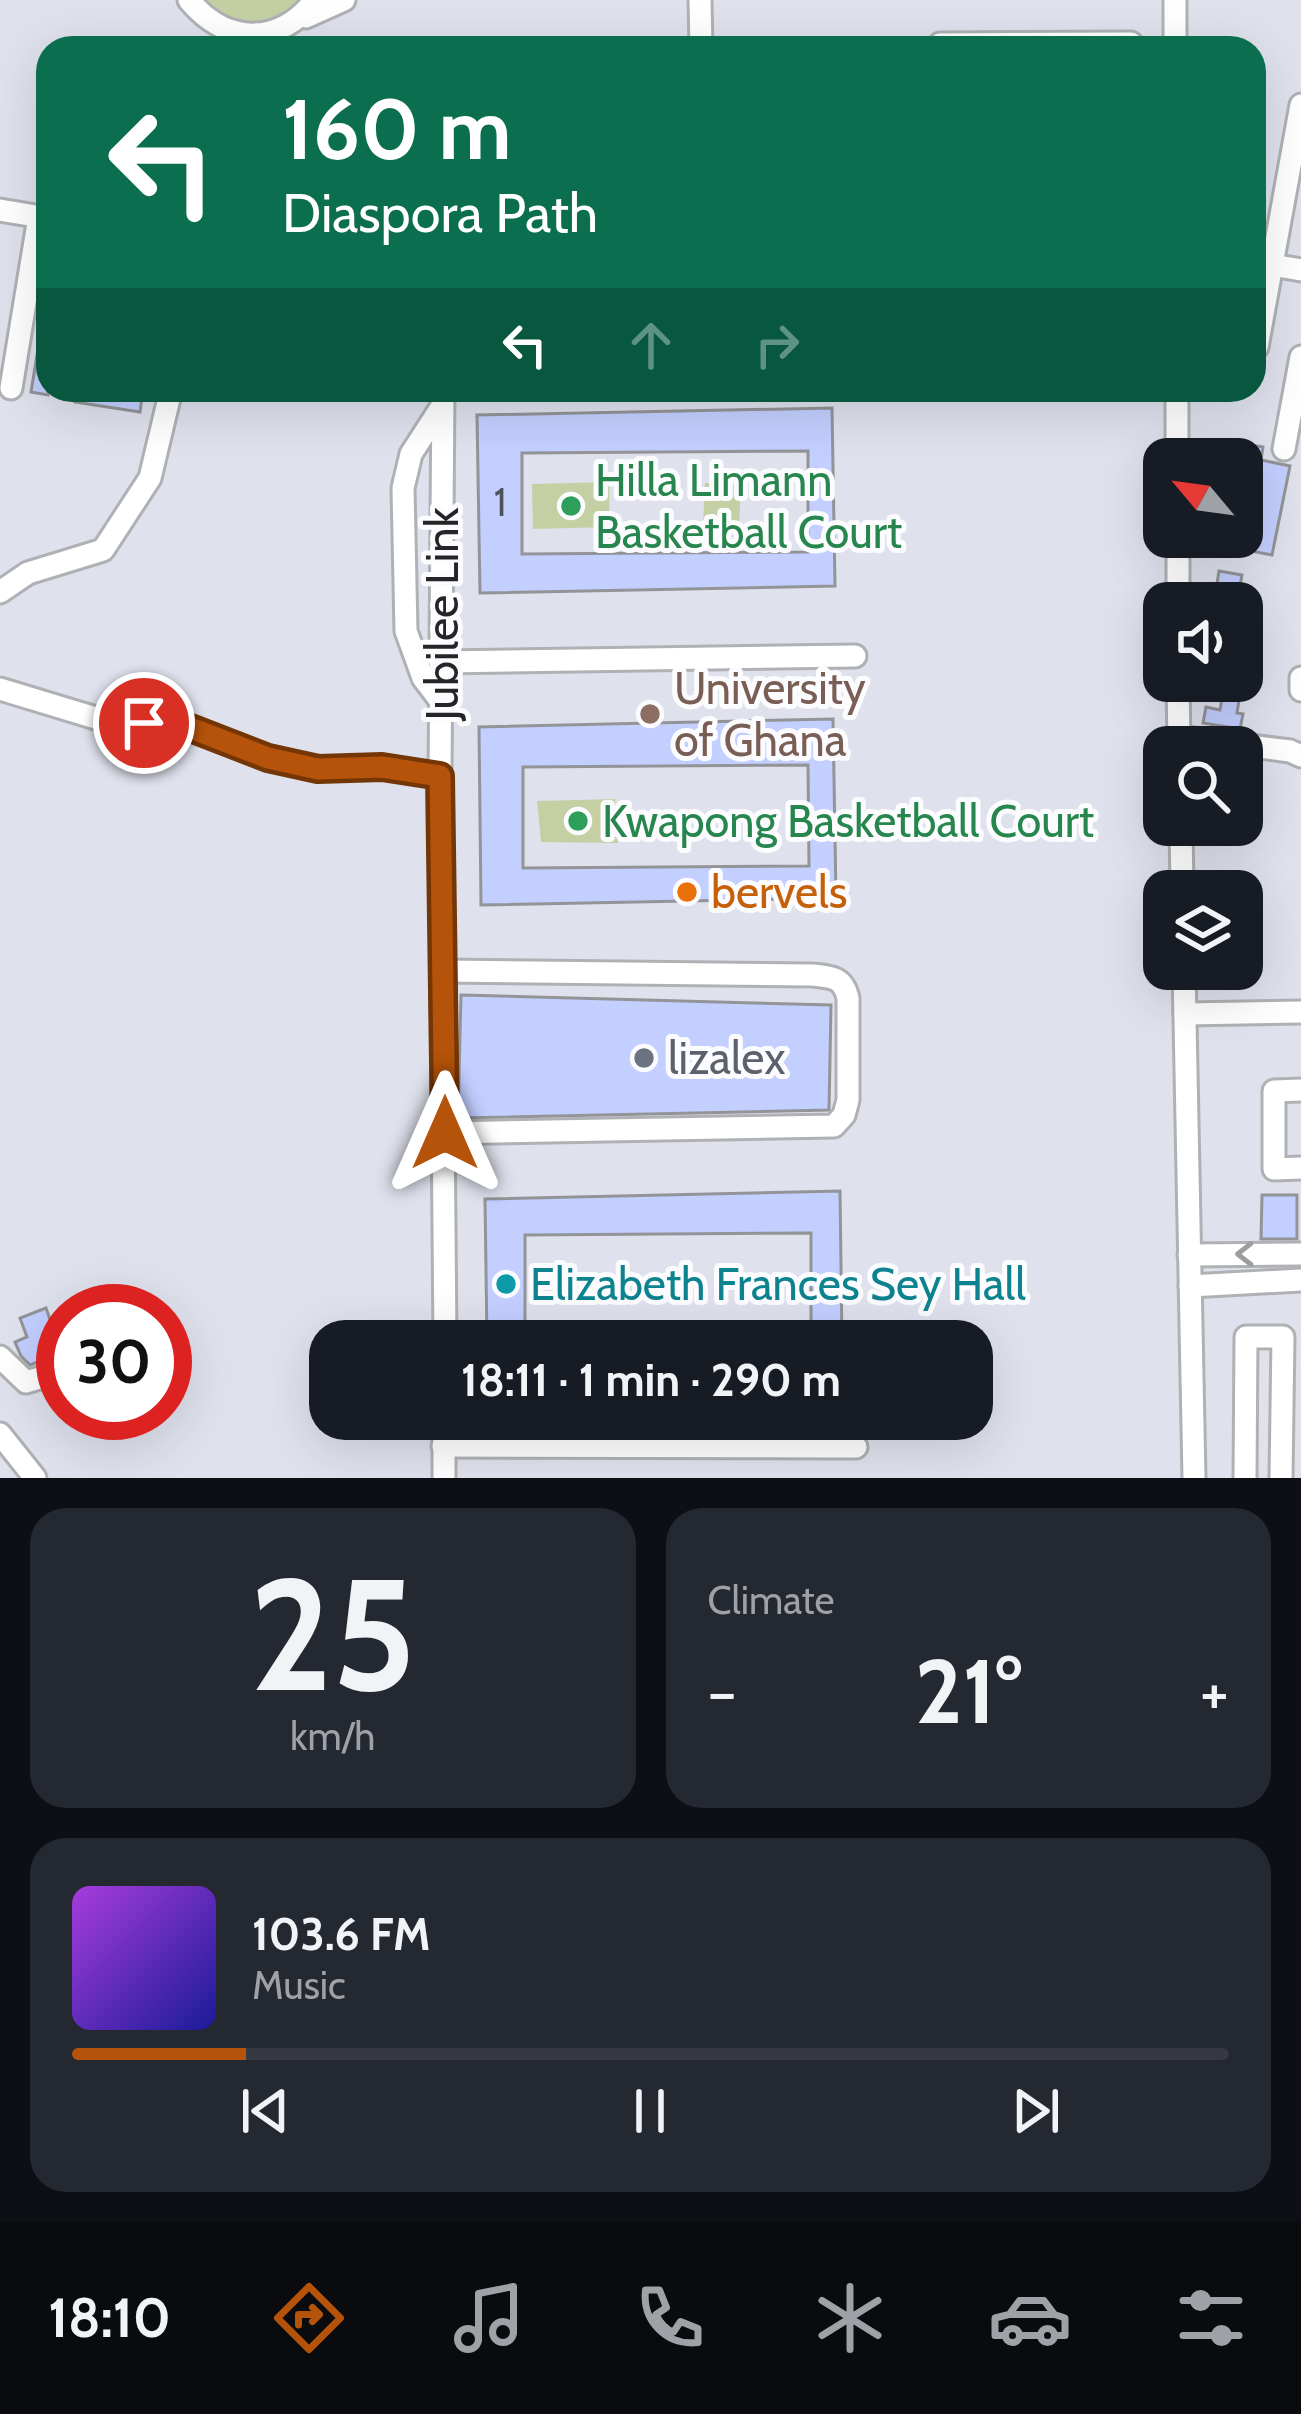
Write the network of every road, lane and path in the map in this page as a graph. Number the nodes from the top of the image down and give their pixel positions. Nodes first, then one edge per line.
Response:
1 (189, 0) edge
2 (315, 0) edge
3 (344, 0) edge
4 (700, 0) edge
5 (1175, 0) edge
6 (300, 19) junction
7 (223, 36) edge
8 (264, 36) edge
9 (700, 36) edge
10 (1175, 36) edge
11 (1301, 105) edge
12 (0, 210) edge
13 (36, 217) edge
14 (36, 259) edge
15 (1272, 265) junction
16 (1301, 270) edge
17 (1266, 296) edge
18 (1266, 349) edge
19 (1301, 356) edge
20 (11, 388) dead end
21 (168, 402) edge
22 (440, 402) edge
23 (443, 402) edge
24 (1177, 402) edge
25 (1177, 438) edge
26 (1284, 449) dead end
27 (0, 592) edge
28 (855, 656) dead end
29 (440, 662) junction
30 (1301, 678) edge
31 (0, 689) edge
32 (1301, 691) edge
33 (442, 704) junction
34 (1263, 749) edge
35 (1301, 756) edge
36 (440, 776) junction
37 (444, 971) junction
38 (1184, 990) edge
39 (1301, 1012) edge
40 (1185, 1014) junction
41 (1301, 1090) edge
42 (445, 1133) junction
43 (1301, 1168) edge
44 (1301, 1254) edge
45 (1189, 1255) junction
46 (1301, 1280) edge
47 (1190, 1286) junction
48 (445, 1320) edge
49 (0, 1357) edge
50 (36, 1379) edge
51 (0, 1434) edge
52 (443, 1440) edge
53 (443, 1446) junction
54 (856, 1447) dead end
55 (1291, 1449) edge
56 (1245, 1450) junction
57 (35, 1478) edge
58 (443, 1478) edge
59 (1194, 1478) edge
60 (1245, 1478) edge
61 (1281, 1478) edge

1 - 7 street
2 - 6 street
3 - 6 street
4 - 9 street
5 - 10 street
6 - 8 street
11 - 15 street
12 - 13 street
14 - 20 street
15 - 16 street
15 - 17 street
18 - 19 street
19 - 26 street
21 - 27 street
22 - 33 street
23 - 29 street, Jubilee Link
24 - 25 street
28 - 29 street
29 - 33 street, Jubilee Link
30 - 32 street
31 - 36 street
33 - 36 street, Jubilee Link
34 - 35 street
36 - 37 street, Jubilee Link
37 - 42 street, Jubilee Link
37 - 42 street
38 - 40 street
39 - 40 street
40 - 45 street
41 - 43 street
42 - 48 street, Jubilee Link
44 -> 45 street
45 - 47 street
46 - 47 street
47 - 59 street
49 - 50 street
51 - 57 street
52 - 53 street
53 - 54 street
53 - 58 street
55 - 56 street
55 - 56 street
55 - 61 street
56 - 60 street

